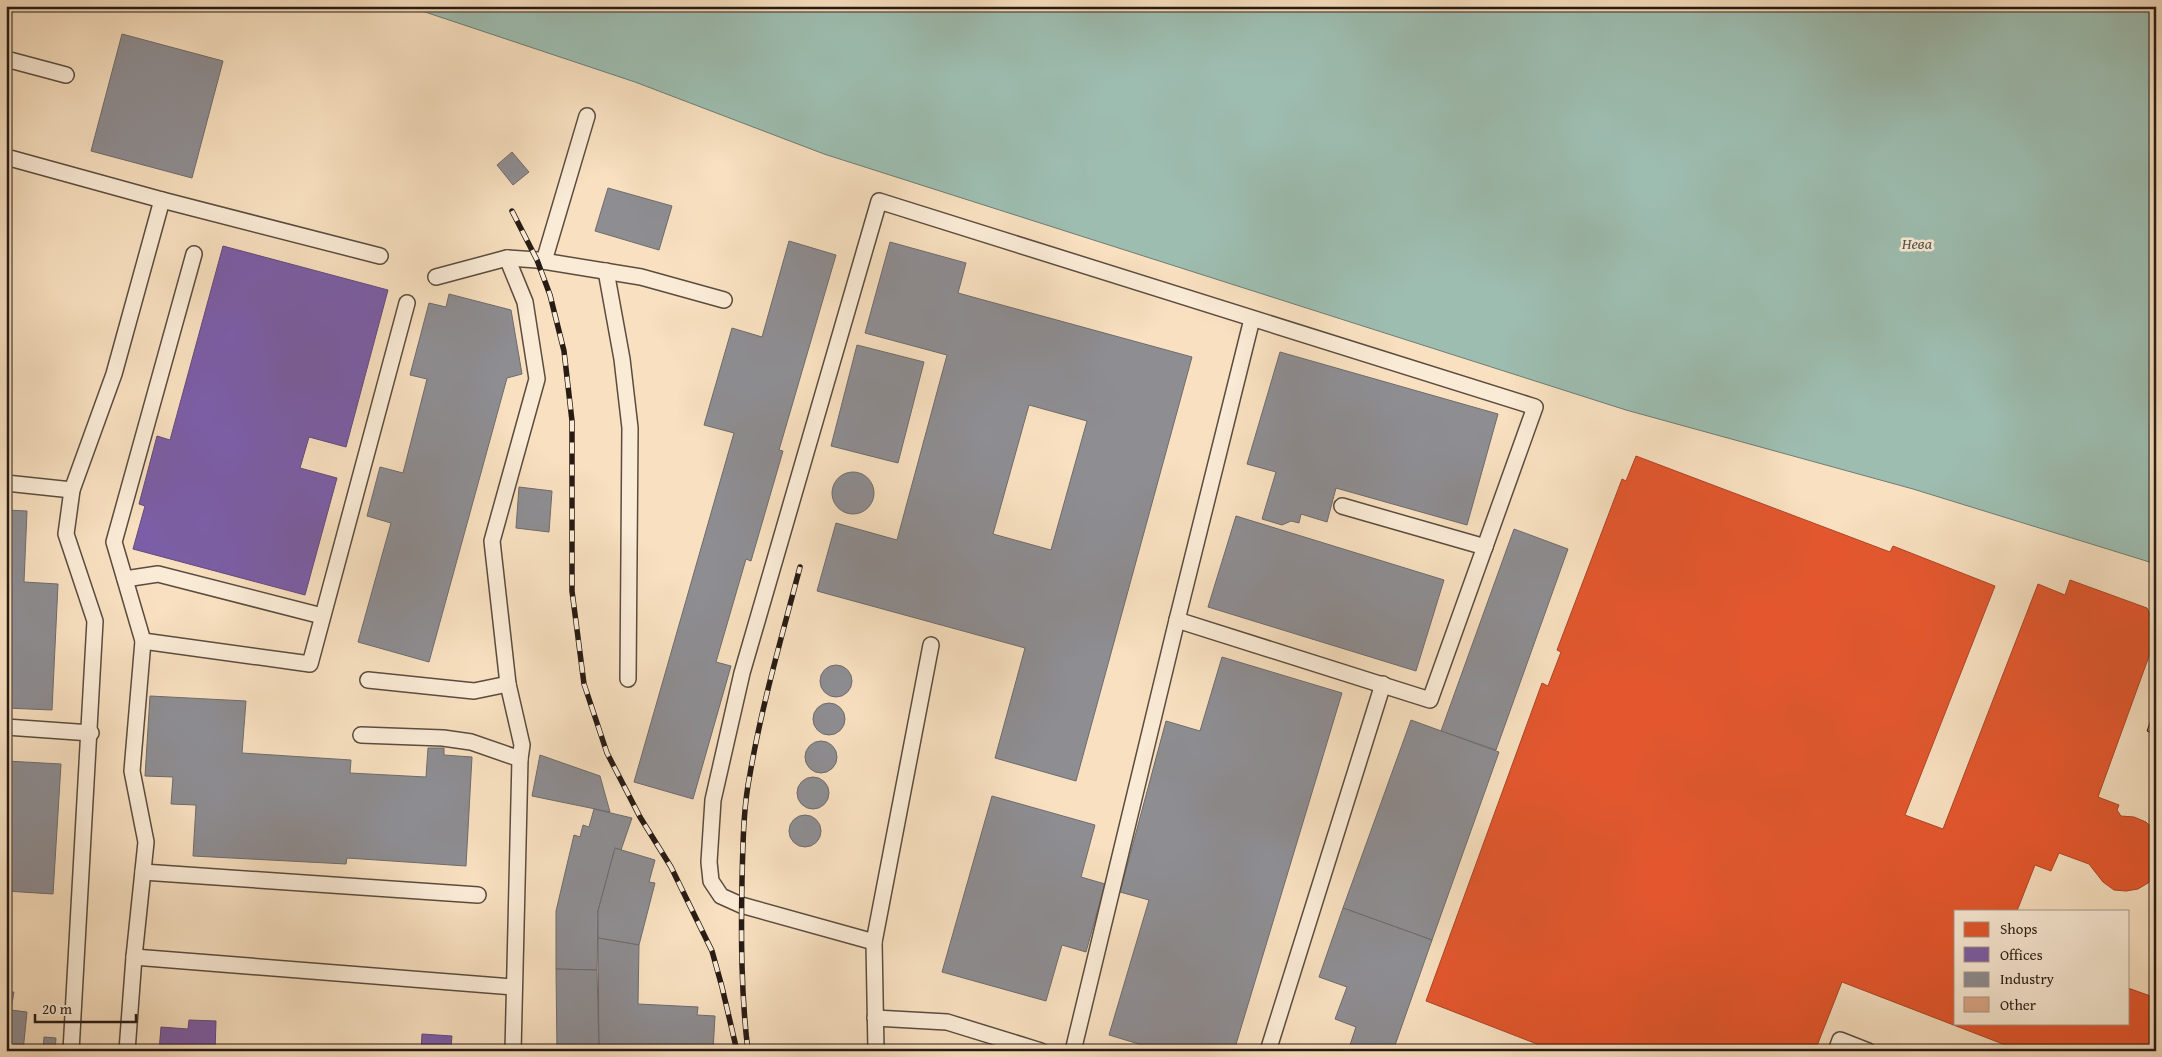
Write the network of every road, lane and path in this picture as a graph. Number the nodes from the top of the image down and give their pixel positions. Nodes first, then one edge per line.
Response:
1 (6, 59) edge
2 (66, 75) dead end
3 (587, 116) dead end
4 (6, 158) edge
5 (162, 200) junction
6 (194, 254) dead end
7 (380, 256) dead end
8 (507, 258) junction
9 (544, 261) junction
10 (606, 271) junction
11 (436, 277) dead end
12 (724, 300) dead end
13 (407, 303) dead end
14 (1252, 319) junction
15 (6, 483) edge
16 (72, 490) junction
17 (1342, 506) dead end
18 (1485, 547) junction
19 (125, 579) junction
20 (322, 616) junction
21 (1176, 620) junction
22 (142, 640) junction
23 (931, 645) dead end
24 (628, 679) dead end
25 (368, 680) dead end
26 (508, 684) junction
27 (1383, 684) junction
28 (6, 727) edge
29 (90, 733) junction
30 (361, 735) dead end
31 (520, 758) junction
32 (143, 872) junction
33 (478, 895) dead end
34 (874, 942) junction
35 (134, 957) junction
36 (514, 988) junction
37 (875, 1018) junction
38 (71, 1051) edge
39 (127, 1051) edge
40 (512, 1051) edge
41 (876, 1051) edge
42 (1041, 1051) edge
43 (1073, 1051) edge
44 (1268, 1051) edge
45 (1836, 1051) edge
46 (1868, 1051) edge

1 - 2 lane
3 - 9 lane
4 - 5 lane
5 - 7 lane
5 - 16 lane
6 - 19 lane
8 - 9 lane
8 - 11 lane
8 - 26 lane
9 - 10 lane
10 - 12 lane
10 - 24 lane
13 - 20 lane
14 - 18 lane
14 - 21 lane
14 - 34 lane
15 - 16 lane
16 - 29 lane
17 - 18 lane
18 - 27 lane
19 - 20 lane
19 - 22 lane
20 - 22 lane
21 - 27 lane
21 - 43 lane
22 - 32 lane
23 - 34 lane
25 - 26 lane
26 - 31 lane
27 - 44 lane
28 - 29 lane
29 - 38 lane
30 - 31 lane
31 - 36 lane
32 - 33 lane
32 - 35 lane
34 - 37 lane
35 - 36 lane
35 - 39 lane
36 - 40 lane
37 - 41 lane
37 - 42 lane
45 - 46 lane

